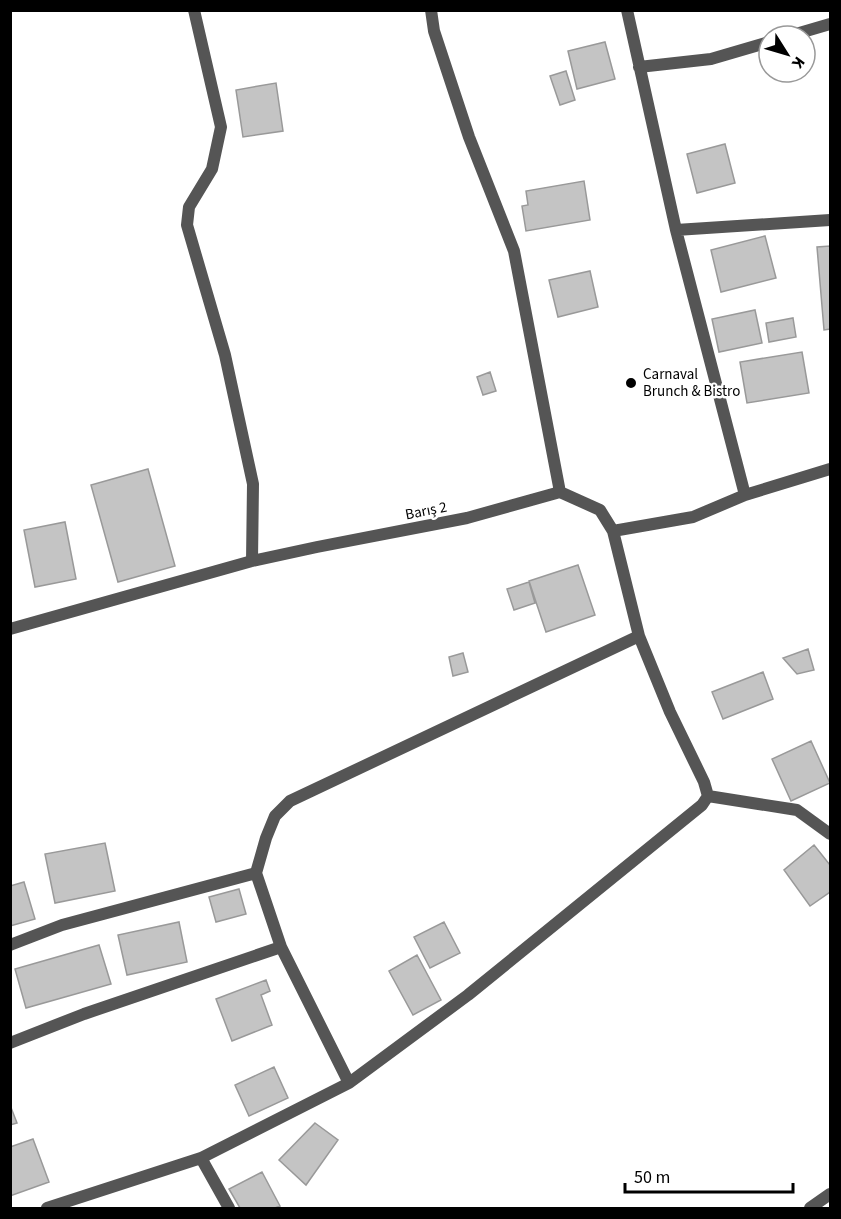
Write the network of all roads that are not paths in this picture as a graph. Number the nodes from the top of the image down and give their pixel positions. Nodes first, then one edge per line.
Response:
1 (194, 10) edge
2 (431, 10) edge
3 (627, 10) edge
4 (757, 46) edge
5 (639, 67) junction
6 (831, 220) edge
7 (676, 230) junction
8 (831, 469) edge
9 (560, 492) junction
10 (745, 495) junction
11 (613, 531) junction
12 (252, 561) junction
13 (10, 630) edge
14 (639, 636) junction
15 (708, 796) junction
16 (831, 834) edge
17 (256, 873) junction
18 (10, 945) edge
19 (281, 947) junction
20 (10, 1043) edge
21 (349, 1083) junction
22 (201, 1158) junction
23 (831, 1194) edge
24 (47, 1209) edge
25 (229, 1209) edge
26 (810, 1209) edge

1 - 12 street
2 - 9 street
3 - 5 street
4 - 5 street
5 - 7 street
6 - 7 street
7 - 10 street
8 - 10 street
9 - 11 street
9 - 12 street, Barış 2
10 - 11 street
11 - 14 street
12 - 13 street, Barış 2
14 - 15 street
14 - 17 street
15 - 16 street
15 - 21 street
17 - 18 street
17 - 19 street
19 - 20 street
19 - 21 street
21 - 22 street
22 - 24 street
22 - 25 street
23 - 26 street

